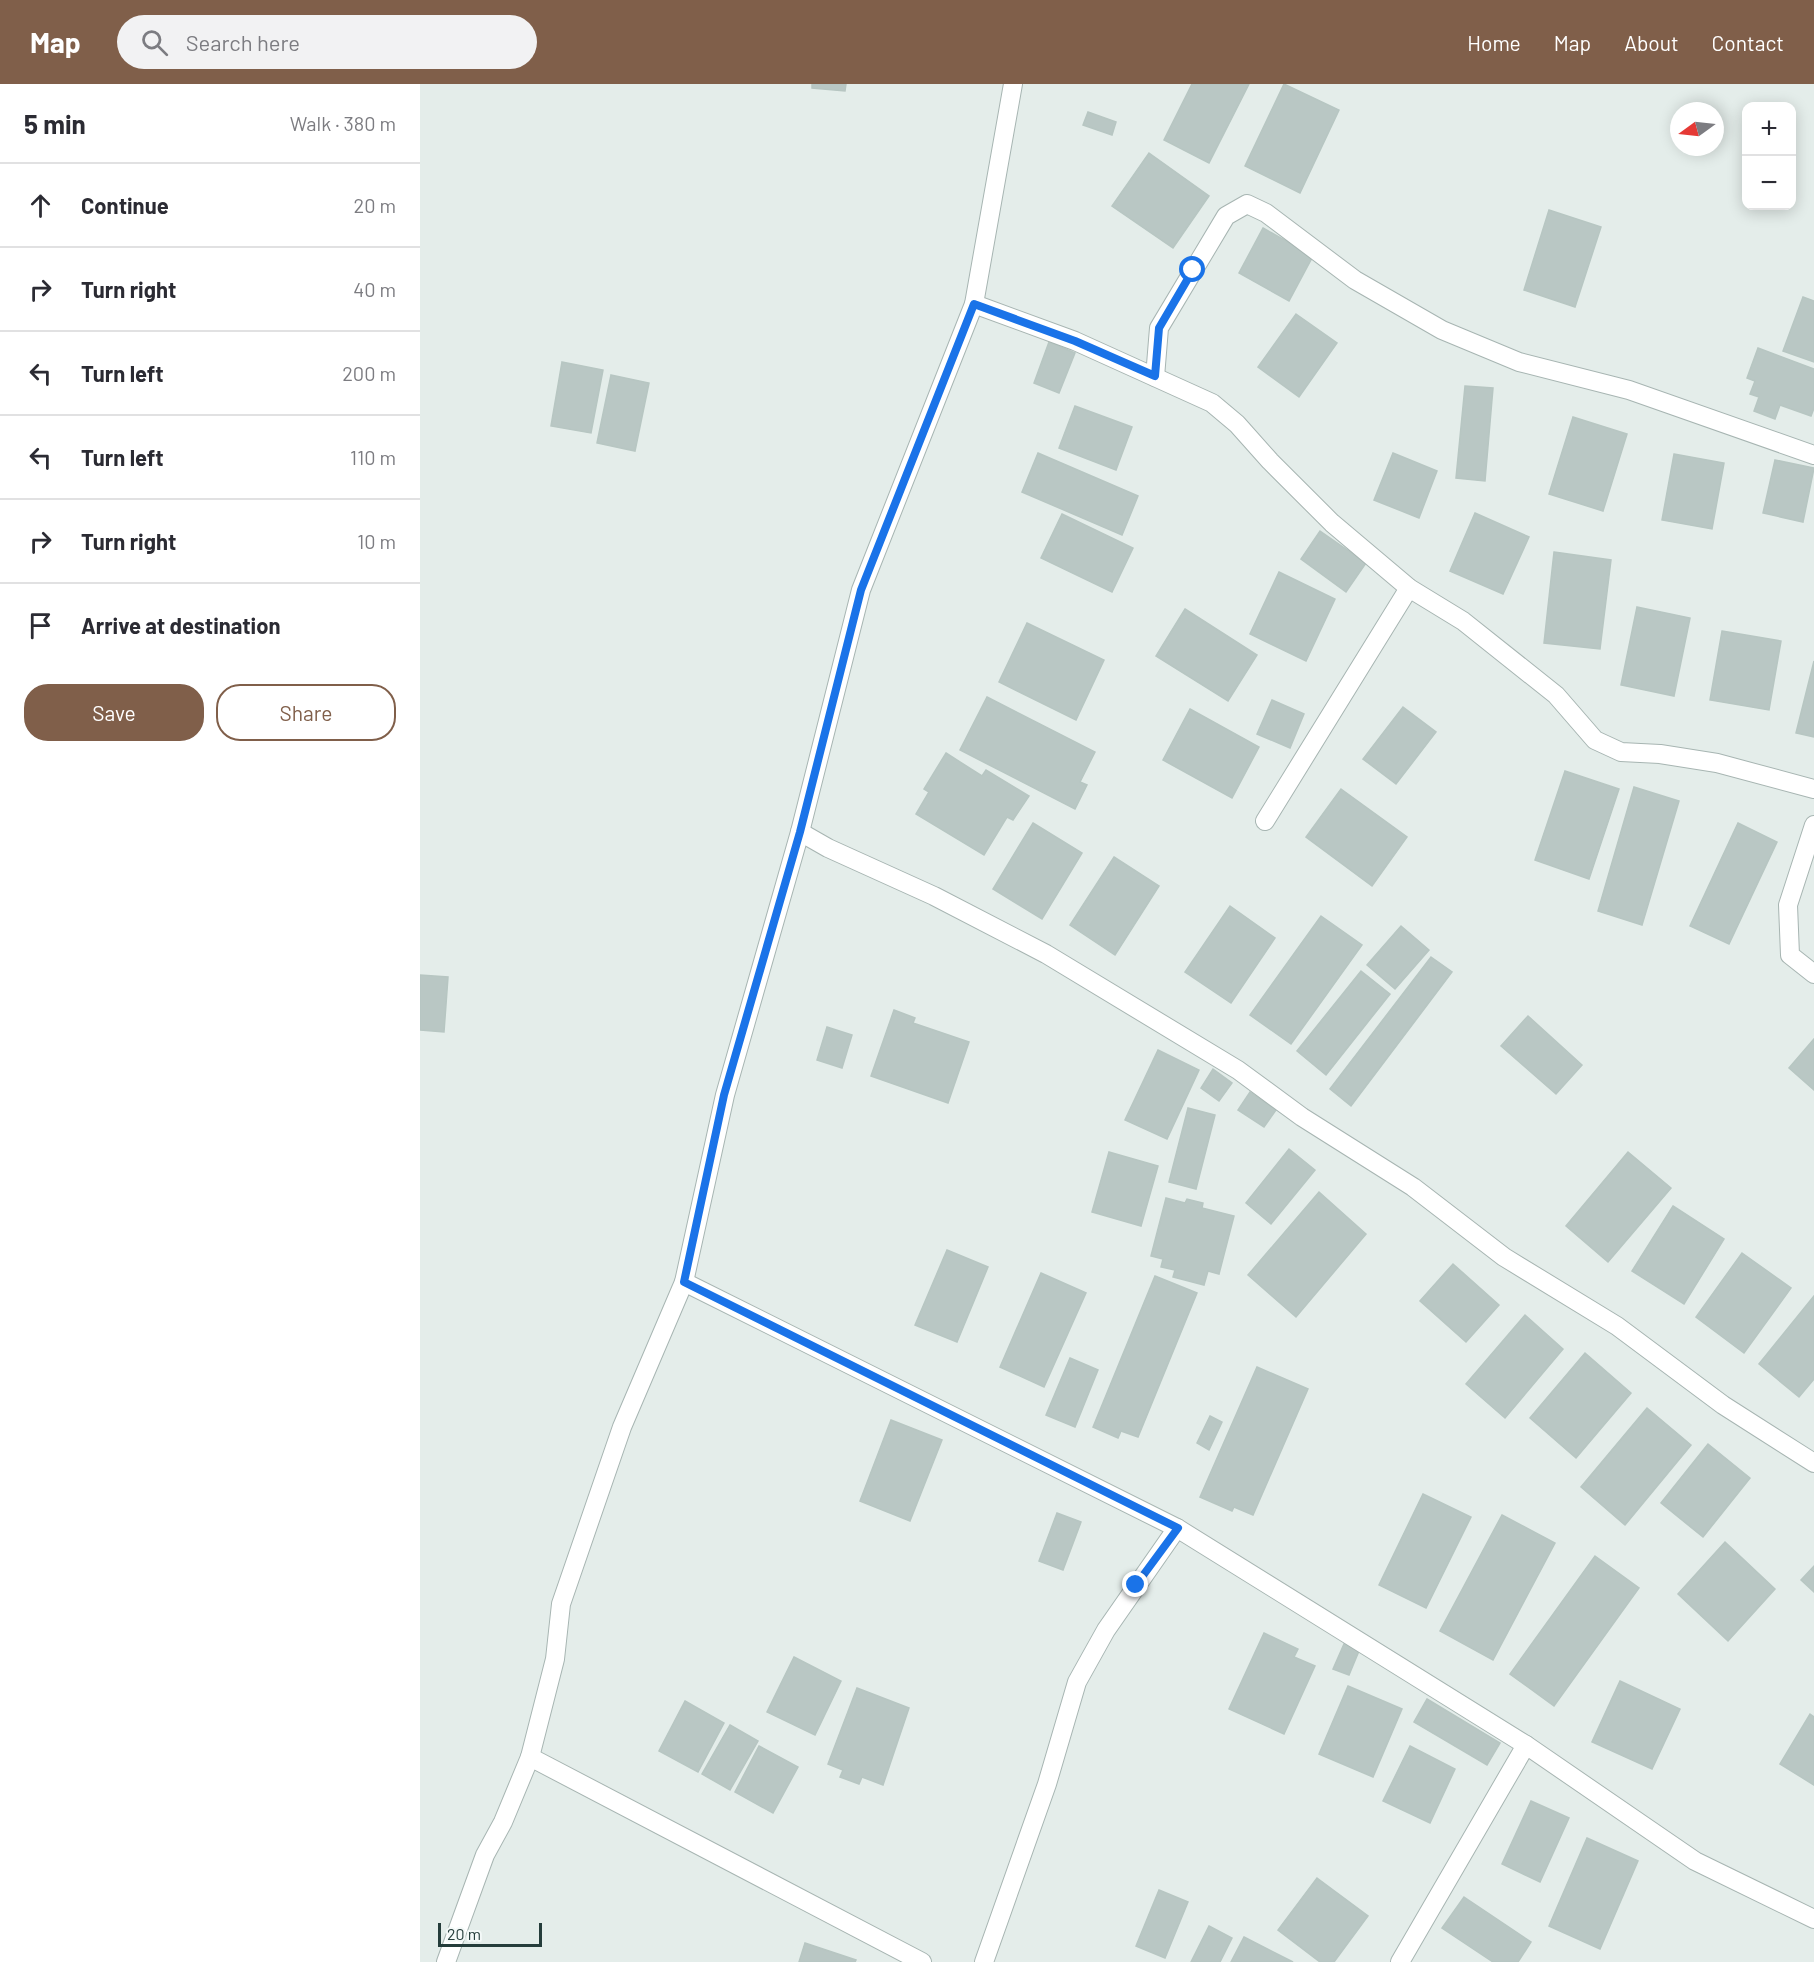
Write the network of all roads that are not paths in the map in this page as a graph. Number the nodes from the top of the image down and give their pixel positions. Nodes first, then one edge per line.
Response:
1 (1013, 84) edge
2 (974, 304) junction
3 (1155, 376) junction
4 (1814, 455) edge
5 (1409, 588) junction
6 (1814, 789) edge
7 (1265, 820) dead end
8 (1814, 825) edge
9 (800, 832) junction
10 (1814, 974) edge
11 (684, 1282) junction
12 (1814, 1463) edge
13 (1178, 1528) junction
14 (1526, 1745) junction
15 (530, 1757) junction
16 (1814, 1919) edge
17 (446, 1962) edge
18 (922, 1962) edge
19 (984, 1962) edge
20 (1400, 1962) edge

1 - 2 street
2 - 3 street
2 - 9 street
3 - 4 street
3 - 5 street
5 - 6 street
5 - 7 street
8 - 10 street
9 - 11 street
9 - 12 street
11 - 13 street
11 - 15 street
13 - 14 street
13 - 19 street
14 - 16 street
14 - 20 street
15 - 17 street
15 - 18 street

